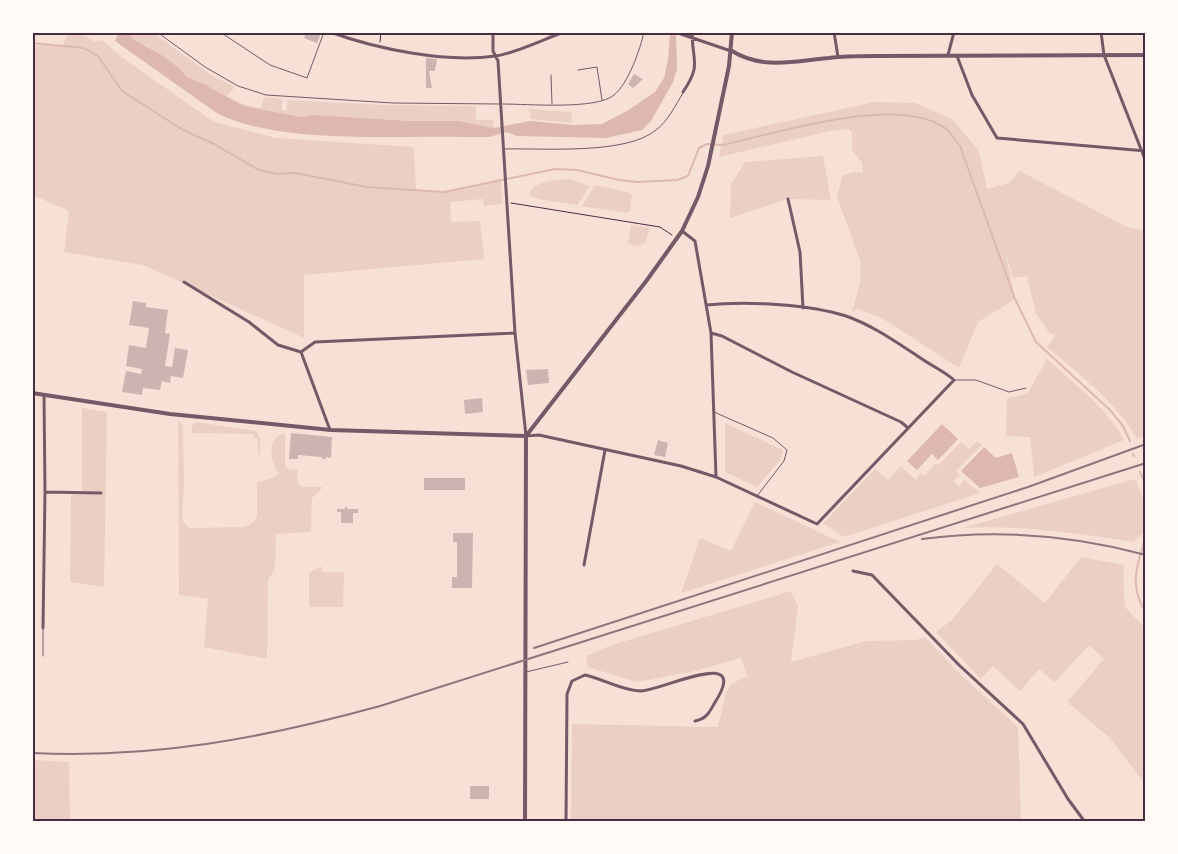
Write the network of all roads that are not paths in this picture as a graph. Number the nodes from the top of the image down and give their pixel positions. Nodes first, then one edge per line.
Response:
1 (158, 32) edge
2 (220, 32) edge
3 (324, 32) edge
4 (330, 32) edge
5 (493, 32) edge
6 (564, 32) edge
7 (644, 32) edge
8 (675, 32) edge
9 (692, 32) edge
10 (732, 32) edge
11 (834, 32) edge
12 (954, 32) edge
13 (1101, 32) edge
14 (692, 39) junction
15 (732, 51) junction
16 (948, 55) junction
17 (957, 55) junction
18 (1104, 55) junction
19 (1146, 55) edge
20 (496, 56) junction
21 (838, 57) junction
22 (578, 70) dead end
23 (551, 75) dead end
24 (683, 92) joint
25 (602, 100) junction
26 (500, 104) junction
27 (552, 105) junction
28 (503, 149) junction
29 (1143, 151) edge
30 (1146, 162) edge
31 (788, 199) dead end
32 (682, 231) junction
33 (184, 282) dead end
34 (706, 305) junction
35 (803, 308) junction
36 (515, 333) junction
37 (711, 333) junction
38 (301, 352) junction
39 (954, 380) junction
40 (1026, 388) dead end
41 (32, 393) edge
42 (44, 395) junction
43 (713, 412) junction
44 (908, 427) junction
45 (331, 430) junction
46 (526, 436) junction
47 (605, 450) junction
48 (716, 477) junction
49 (46, 492) junction
50 (101, 493) dead end
51 (757, 496) junction
52 (584, 565) dead end
53 (853, 571) dead end
54 (43, 628) joint
55 (43, 656) dead end
56 (568, 662) dead end
57 (525, 672) junction
58 (695, 721) dead end
59 (525, 822) edge
60 (566, 822) edge
61 (1085, 822) edge

1 - 26 lane
2 - 3 lane
4 - 20 street
5 - 20 street
6 - 20 street
7 - 25 lane
8 - 14 street
9 - 14 street
10 - 15 street
11 - 21 street
12 - 16 street
13 - 18 street
14 - 15 street
14 - 24 street
15 - 21 street
15 - 32 street
16 - 17 street
16 - 21 street
17 - 18 street
17 - 29 street
18 - 19 street
18 - 29 street
20 - 26 street
22 - 25 lane
23 - 27 lane
24 - 28 lane
25 - 27 lane
26 - 27 lane
26 - 28 street
28 - 36 street
29 - 30 street
31 - 35 street
32 - 34 street
32 - 46 street
33 - 38 street
34 - 35 street
34 - 37 street
35 - 39 street
36 - 38 street
36 - 46 street
37 - 43 street
37 - 44 street
38 - 45 street
39 - 40 lane
39 - 44 street
41 - 42 street
42 - 45 street
42 - 49 street
43 - 48 street
43 - 51 lane
44 - 51 street
45 - 46 street
46 - 47 street
46 - 57 street
47 - 48 street
47 - 52 street
48 - 51 street
49 - 50 street
49 - 54 street
53 - 61 street
54 - 55 lane
56 - 57 lane
57 - 59 street
58 - 60 street

